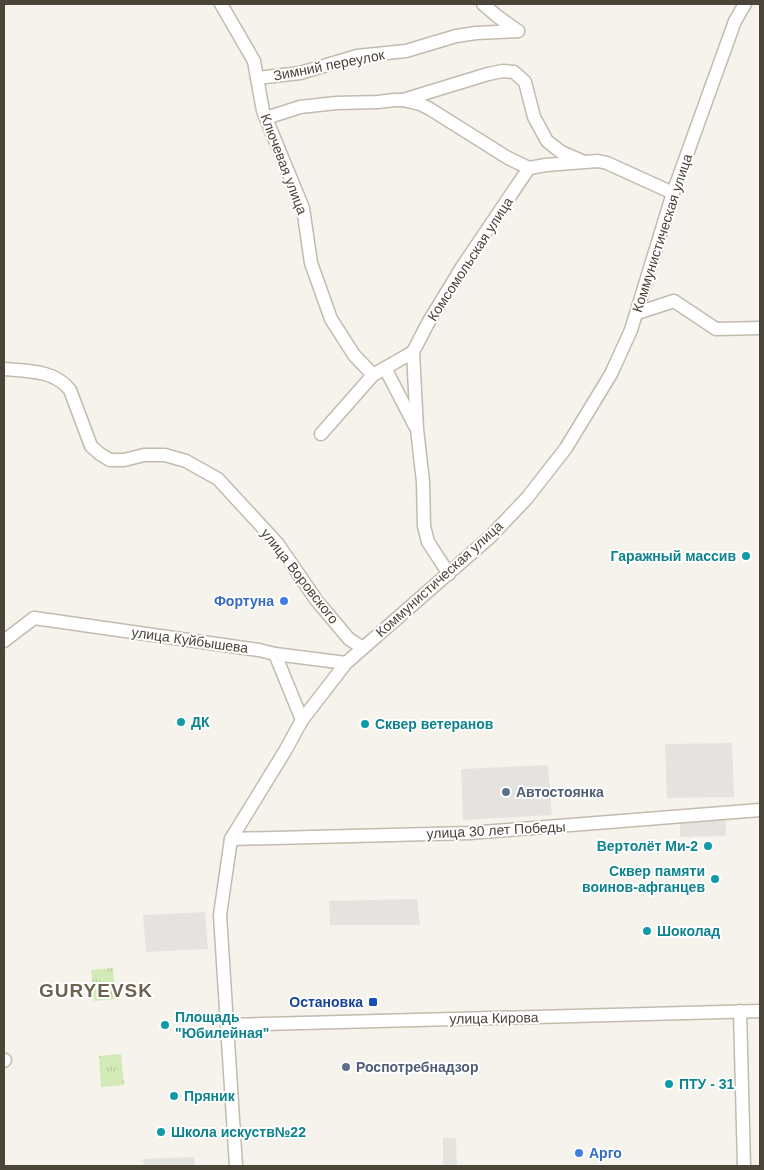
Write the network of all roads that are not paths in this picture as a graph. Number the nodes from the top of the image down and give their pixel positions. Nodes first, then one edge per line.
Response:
1 (221, 4) edge
2 (483, 4) edge
3 (745, 4) edge
4 (257, 78) junction
5 (403, 100) junction
6 (266, 118) junction
7 (584, 162) junction
8 (529, 168) junction
9 (673, 193) junction
10 (637, 313) junction
11 (760, 328) edge
12 (413, 352) junction
13 (385, 368) junction
14 (4, 369) edge
15 (373, 375) junction
16 (417, 429) junction
17 (321, 434) dead end
18 (449, 574) junction
19 (4, 641) edge
20 (363, 648) junction
21 (275, 654) junction
22 (346, 663) junction
23 (302, 720) junction
24 (760, 810) edge
25 (231, 839) junction
26 (760, 1011) edge
27 (740, 1012) junction
28 (228, 1025) junction
29 (236, 1166) edge
30 (744, 1166) edge

1 - 4 street, Ключевая улица
2 - 4 street, Зимний переулок
3 - 9 street, Коммунистическая улица
4 - 6 street, Ключевая улица
5 - 6 street
5 - 7 street
5 - 8 street
6 - 15 street, Ключевая улица
7 - 8 street
7 - 9 street
8 - 12 street, Комсомольская улица
9 - 10 street, Коммунистическая улица
10 - 11 street
10 - 18 street, Коммунистическая улица
12 - 13 street
12 - 16 street
13 - 15 street
13 - 16 street
14 - 20 street, улица Воровского
15 - 17 street
16 - 18 street
18 - 20 street, Коммунистическая улица
19 - 21 street, улица Куйбышева
20 - 22 street, Коммунистическая улица
21 - 22 street, улица Куйбышева
21 - 23 street
22 - 23 street, Коммунистическая улица
23 - 25 street, Коммунистическая улица
24 - 25 street, улица 30 лет Победы
25 - 28 street, Коммунистическая улица
26 - 27 street, улица Кирова
27 - 28 street, улица Кирова
27 - 30 street
28 - 29 street, Коммунистическая улица

